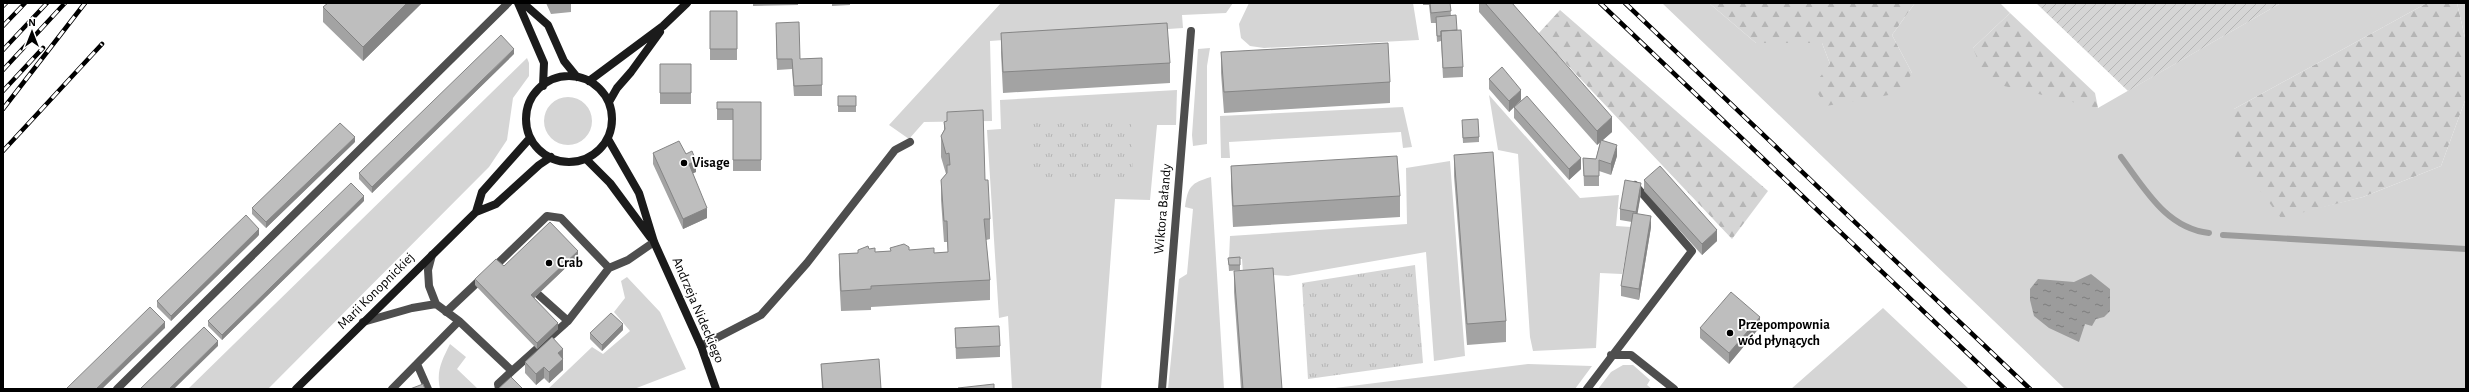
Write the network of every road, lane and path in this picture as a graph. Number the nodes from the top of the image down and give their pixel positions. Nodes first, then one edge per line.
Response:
1 (508, 3) edge
2 (518, 3) edge
3 (523, 3) edge
4 (687, 3) edge
5 (663, 26) junction
6 (1191, 31) dead end
7 (577, 77) junction
8 (589, 81) junction
9 (543, 86) junction
10 (608, 102) junction
11 (530, 138) junction
12 (608, 139) junction
13 (910, 142) dead end
14 (551, 157) junction
15 (586, 159) junction
16 (1633, 183) edge
17 (476, 212) junction
18 (654, 242) junction
19 (432, 255) junction
20 (504, 258) junction
21 (510, 266) edge
22 (609, 268) junction
23 (524, 282) edge
24 (436, 304) junction
25 (446, 312) junction
26 (459, 321) junction
27 (568, 321) junction
28 (363, 322) junction
29 (701, 346) junction
30 (1611, 355) junction
31 (417, 364) junction
32 (512, 371) junction
33 (117, 389) edge
34 (296, 389) edge
35 (392, 389) edge
36 (428, 389) edge
37 (499, 389) edge
38 (716, 389) edge
39 (1162, 389) edge
40 (1587, 389) edge
41 (1674, 389) edge

1 - 33 street
2 - 9 street
3 - 7 street
4 - 5 street
5 - 8 street
5 - 10 street
6 - 39 street, Wiktora Bałandy
7 - 8 street
7 - 9 street
8 - 10 street
9 - 11 street
10 - 12 street
11 - 14 street
11 - 17 street, Marii Konopnickiej
12 - 15 street
12 - 18 street, Andrzeja Nideckiego
13 - 29 street
14 - 15 street
14 - 17 street, Marii Konopnickiej
15 - 18 street, Andrzeja Nideckiego
16 - 30 street
17 - 19 street, Marii Konopnickiej
18 - 22 street
18 - 29 street, Andrzeja Nideckiego
19 - 24 street
19 - 28 street, Marii Konopnickiej
20 - 21 street
20 - 22 street
20 - 25 street
22 - 27 street
23 - 27 street
24 - 25 street
24 - 28 street
25 - 26 street
26 - 31 street
26 - 32 street
27 - 32 street
28 - 34 street, Marii Konopnickiej
29 - 38 street, Andrzeja Nideckiego
30 - 40 street
30 - 41 street
31 - 35 street
31 - 36 street
32 - 37 street

